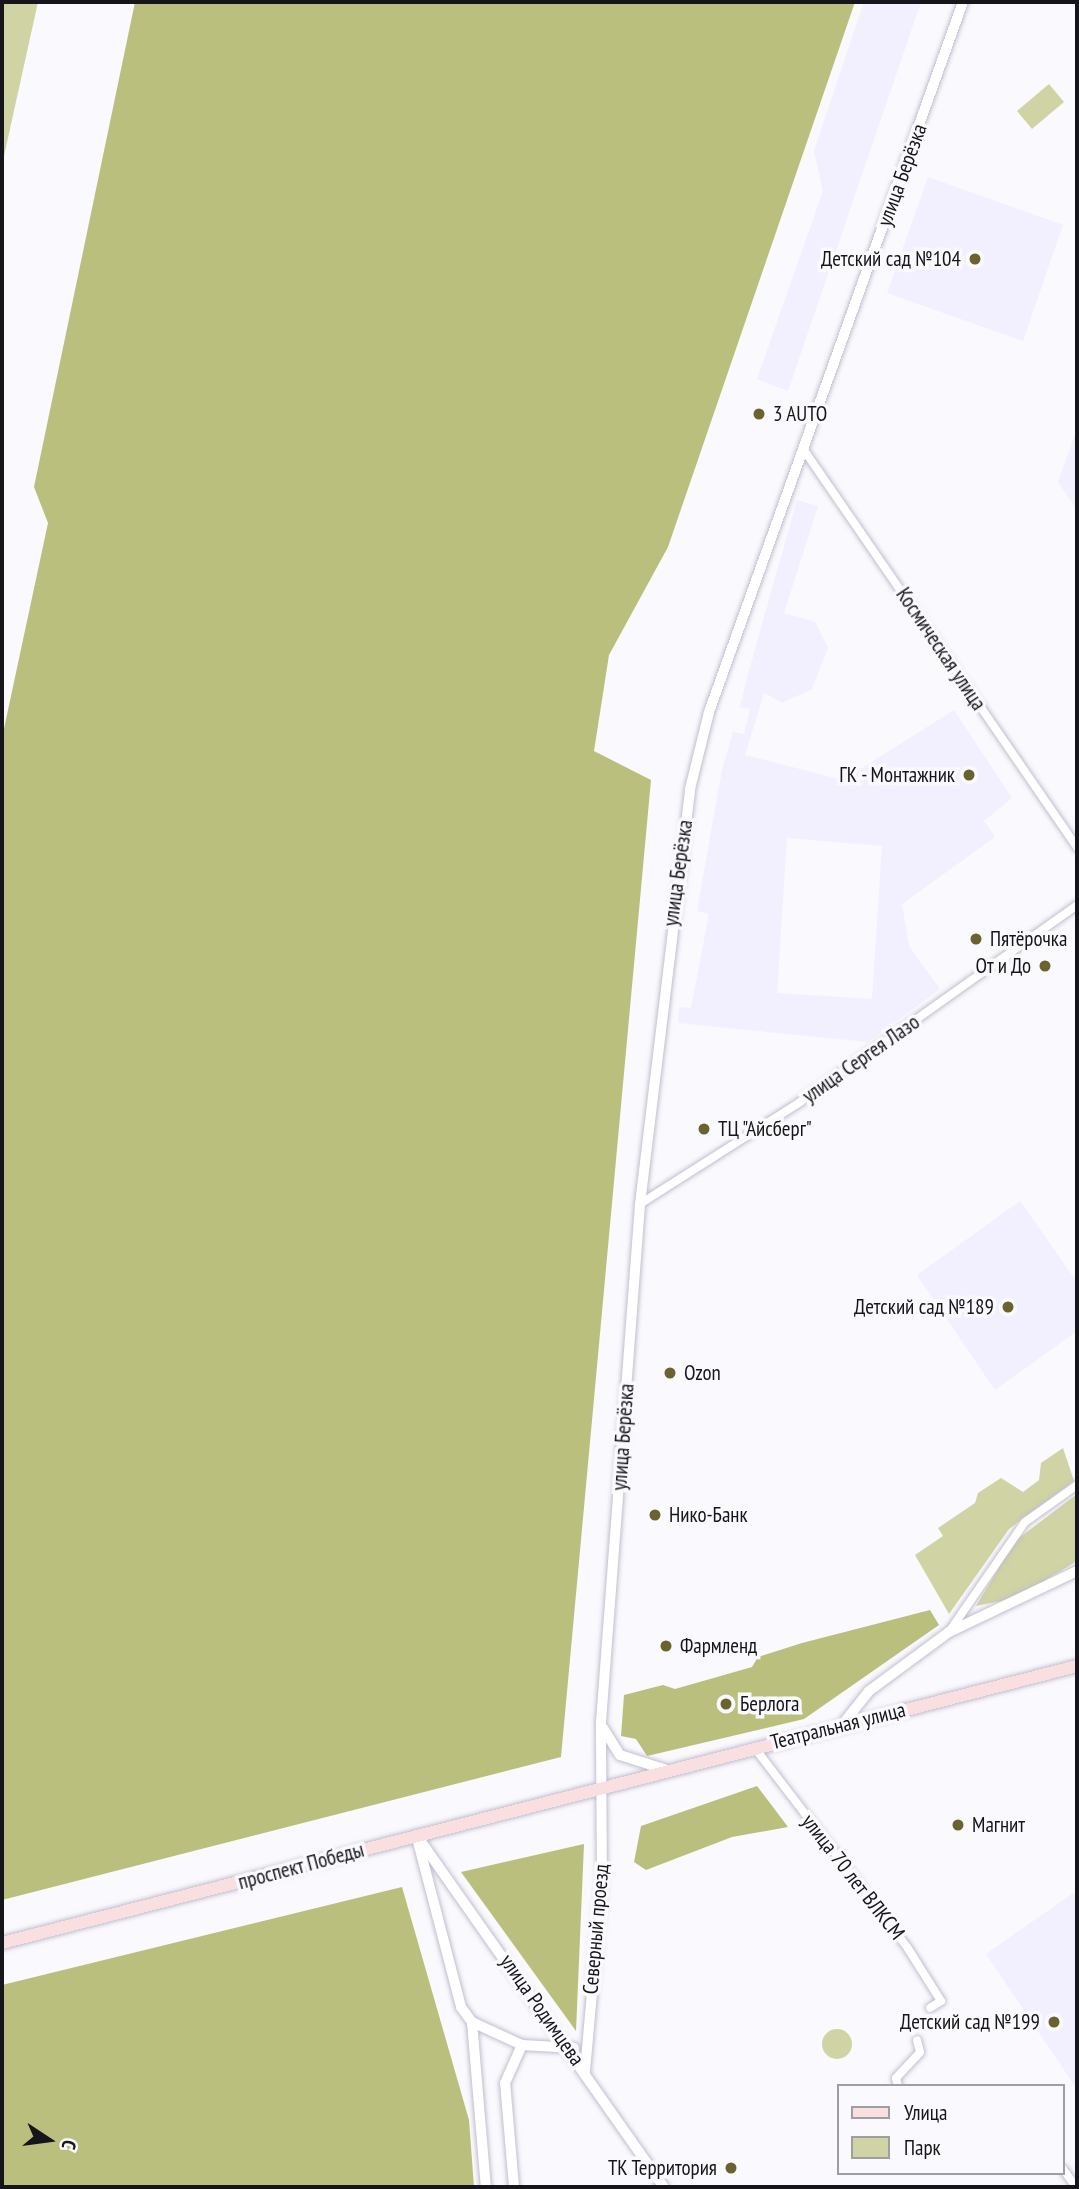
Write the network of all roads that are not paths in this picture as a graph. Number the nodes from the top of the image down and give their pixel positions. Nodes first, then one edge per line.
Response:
1 (963, 2) edge
2 (804, 450) junction
3 (1077, 848) edge
4 (1077, 905) edge
5 (640, 1204) junction
6 (1077, 1485) edge
7 (1077, 1571) edge
8 (949, 1632) junction
9 (1077, 1666) edge
10 (601, 1723) junction
11 (842, 1725) junction
12 (754, 1747) junction
13 (664, 1769) junction
14 (599, 1788) junction
15 (417, 1836) junction
16 (2, 1943) edge
17 (930, 2008) dead end
18 (472, 2022) junction
19 (917, 2040) dead end
20 (587, 2043) junction
21 (522, 2045) junction
22 (571, 2049) junction
23 (585, 2071) junction
24 (898, 2084) edge
25 (1065, 2172) edge
26 (486, 2187) edge
27 (514, 2187) edge
28 (664, 2187) edge
29 (1076, 2187) edge

1 - 2 main road, улица Берёзка
2 - 3 street, Космическая улица
2 - 5 main road, улица Берёзка
4 - 5 street, улица Сергея Лазо
5 - 10 main road, улица Берёзка
6 - 8 street
7 - 8 main road
8 - 11 main road
9 - 11 main road, Театральная улица
10 - 13 main road
10 - 14 main road, улица Берёзка
11 - 12 main road, Театральная улица
12 - 13 main road, Театральная улица
12 - 17 street, улица 70 лет ВЛКСМ
13 - 14 main road, Театральная улица
14 - 15 main road, проспект Победы
14 - 20 main road, Северный проезд
15 - 16 main road, проспект Победы
15 - 18 main road
15 - 22 main road, улица Родимцева
18 - 21 main road
18 - 26 main road
19 - 24 street
20 - 22 main road
20 - 23 main road, Северный проезд
21 - 22 main road
21 - 27 main road
22 - 23 main road, улица Родимцева
23 - 28 main road, улица Родимцева
25 - 29 street

